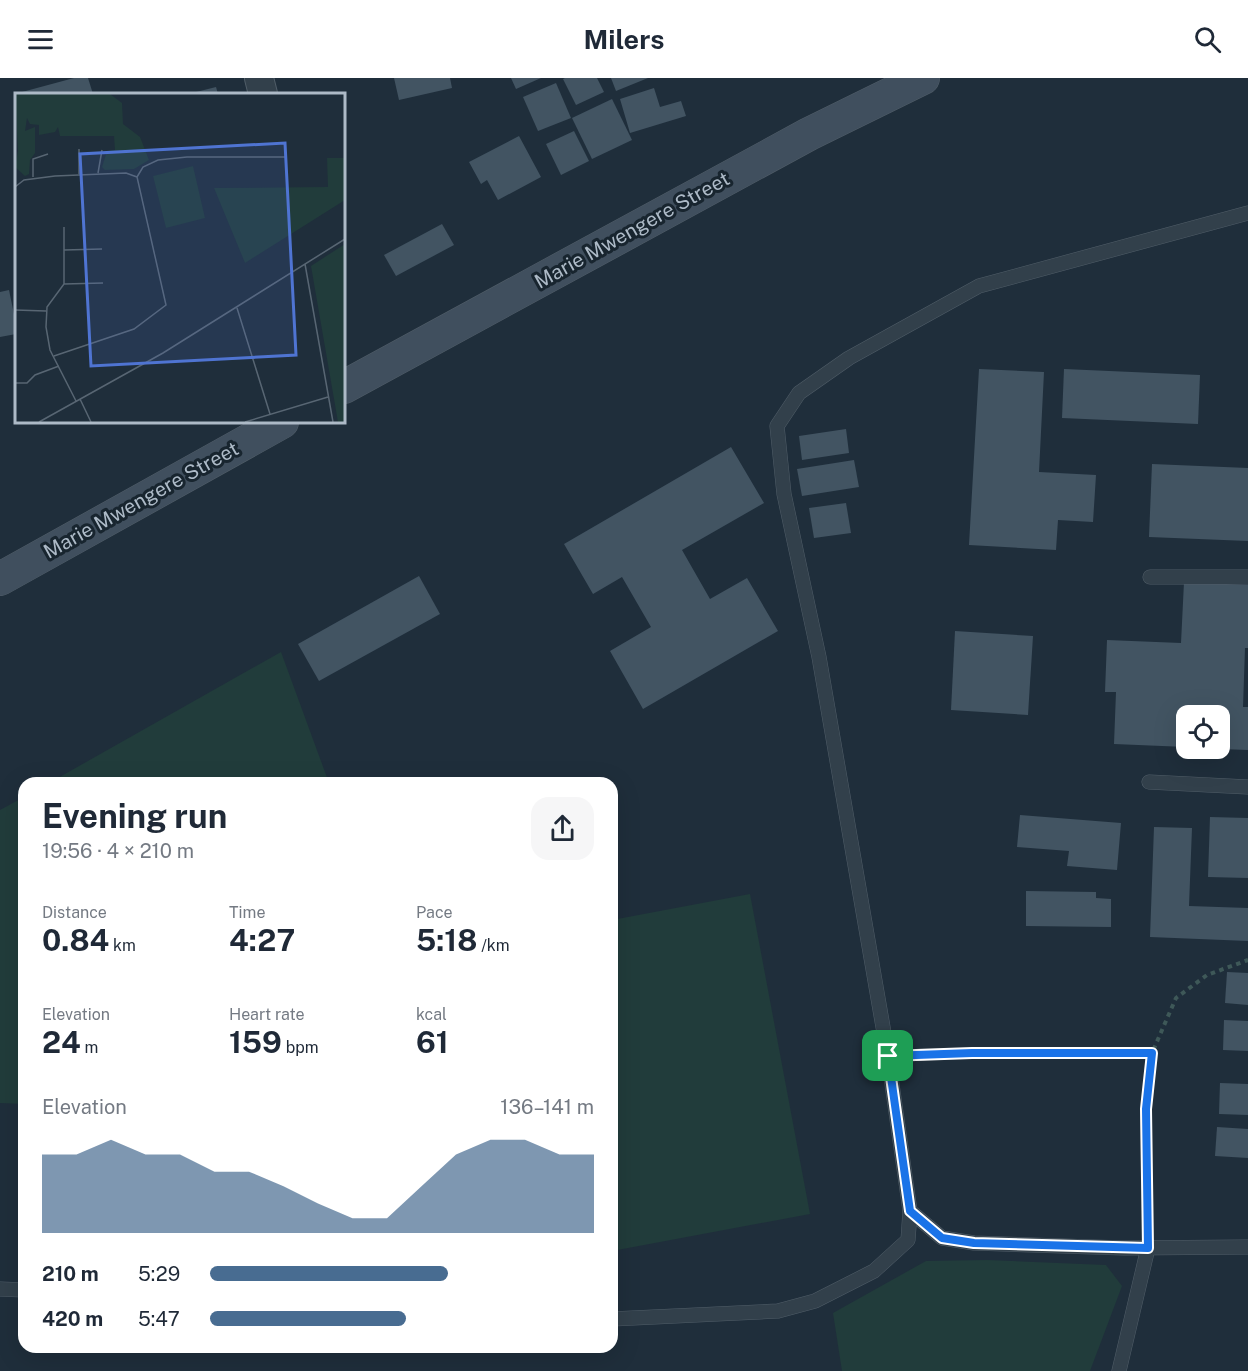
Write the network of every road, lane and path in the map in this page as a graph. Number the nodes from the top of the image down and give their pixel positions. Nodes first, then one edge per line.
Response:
1 (259, 78) edge
2 (923, 78) edge
3 (263, 93) edge
4 (1248, 213) edge
5 (345, 382) edge
6 (280, 423) edge
7 (1150, 577) dead end
8 (1248, 577) edge
9 (0, 579) edge
10 (1149, 783) dead end
11 (1248, 787) edge
12 (1248, 960) edge
13 (1152, 1053) junction
14 (888, 1056) junction
15 (910, 1211) junction
16 (1248, 1247) edge
17 (1148, 1248) junction
18 (0, 1289) edge
19 (18, 1290) edge
20 (618, 1319) edge
21 (1119, 1371) edge

1 - 3 street
2 - 5 main road, Marie Mwengere Street
4 - 14 lane
6 - 9 main road, Marie Mwengere Street
7 - 8 lane
10 - 11 lane
12 - 13 path
13 - 14 path
13 - 17 path
14 - 15 lane
15 - 17 lane
15 - 20 lane
16 - 17 lane
17 - 21 lane
18 - 19 lane

